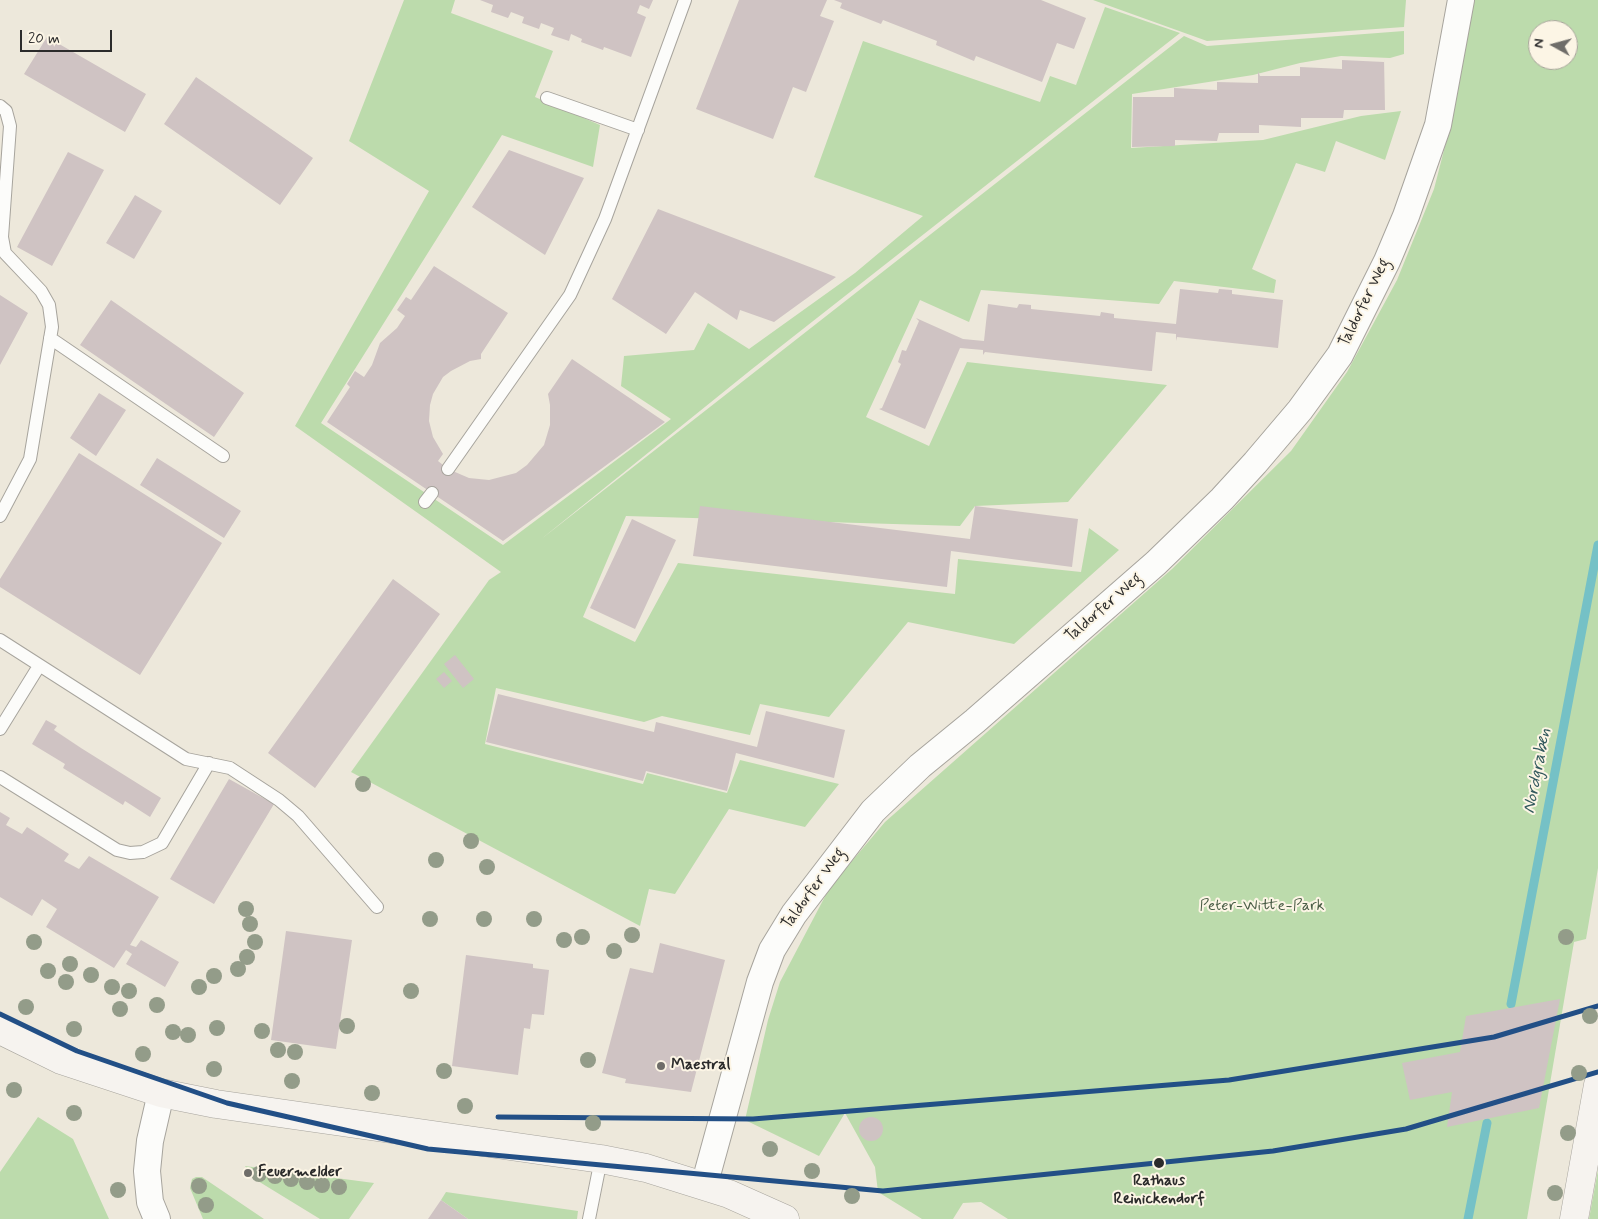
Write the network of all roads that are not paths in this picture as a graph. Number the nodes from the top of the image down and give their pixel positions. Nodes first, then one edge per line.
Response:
1 (685, 0) edge
2 (1461, 0) edge
3 (547, 98) dead end
4 (0, 106) edge
5 (638, 130) junction
6 (50, 338) junction
7 (223, 456) dead end
8 (448, 469) dead end
9 (0, 516) edge
10 (0, 640) edge
11 (39, 666) junction
12 (0, 729) edge
13 (209, 763) junction
14 (0, 777) edge
15 (377, 907) dead end
16 (0, 1030) edge
17 (1598, 1085) edge
18 (161, 1093) junction
19 (601, 1159) junction
20 (704, 1186) junction
21 (157, 1219) edge
22 (589, 1219) edge
23 (785, 1219) edge
24 (1574, 1219) edge

1 - 5 lane
2 - 20 street, Taldorfer Weg
3 - 5 lane
4 - 6 lane
5 - 8 lane
6 - 7 lane
6 - 9 lane
10 - 11 lane
11 - 12 lane
11 - 13 lane
13 - 14 lane
13 - 15 lane
16 - 18 main road
17 - 24 main road
18 - 19 main road
18 - 21 street
19 - 20 main road
19 - 22 lane
20 - 23 main road

